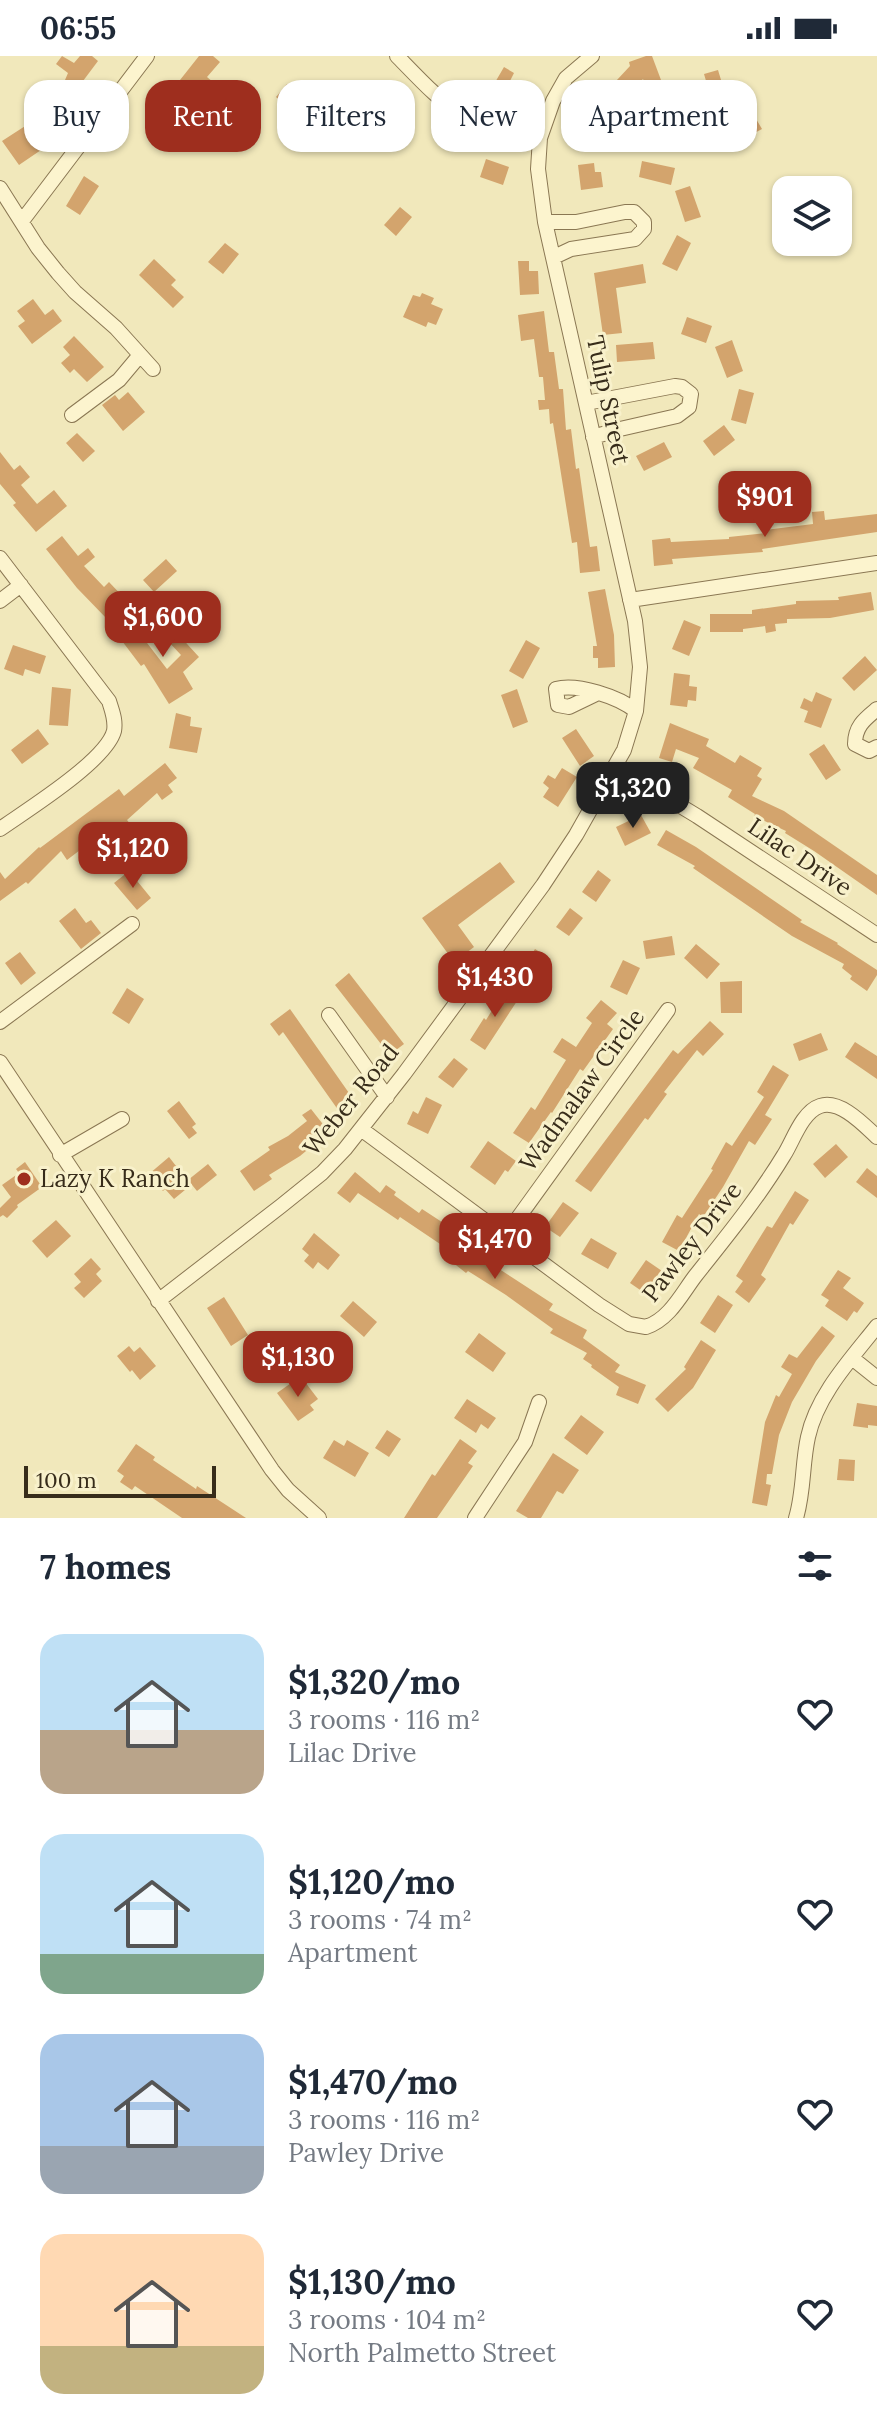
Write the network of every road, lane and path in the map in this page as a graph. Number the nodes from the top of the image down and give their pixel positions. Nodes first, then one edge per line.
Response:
1 (147, 56) edge
2 (397, 56) edge
3 (592, 56) edge
4 (431, 89) edge
5 (545, 124) edge
6 (539, 152) edge
7 (0, 188) edge
8 (22, 221) junction
9 (545, 222) junction
10 (554, 257) junction
11 (140, 355) junction
12 (153, 369) dead end
13 (586, 403) junction
14 (72, 415) dead end
15 (593, 437) junction
16 (0, 558) edge
17 (877, 563) edge
18 (21, 585) junction
19 (630, 600) junction
20 (0, 601) edge
21 (596, 694) dead end
22 (877, 709) edge
23 (636, 711) junction
24 (877, 747) edge
25 (616, 767) junction
26 (0, 829) edge
27 (132, 924) dead end
28 (877, 935) edge
29 (668, 1010) dead end
30 (329, 1015) dead end
31 (0, 1022) edge
32 (0, 1062) edge
33 (387, 1097) junction
34 (122, 1119) dead end
35 (361, 1129) junction
36 (877, 1137) edge
37 (60, 1155) junction
38 (505, 1236) junction
39 (158, 1301) junction
40 (877, 1326) edge
41 (852, 1358) junction
42 (877, 1378) edge
43 (539, 1402) dead end
44 (319, 1518) edge
45 (475, 1518) edge
46 (796, 1518) edge

1 - 8 street
2 - 4 street
3 - 5 street, Tulip Street
6 - 9 street, Tulip Street
7 - 8 street
8 - 11 street
9 - 10 street, Tulip Street
9 - 10 street
10 - 13 street, Tulip Street
11 - 12 street
11 - 14 street
13 - 15 street, Tulip Street
13 - 15 street
15 - 19 street, Tulip Street
16 - 18 street
17 - 19 street
18 - 20 street
18 - 26 street
19 - 23 street, Tulip Street
21 - 23 street
22 - 24 street
23 - 25 street, Tulip Street
25 - 28 street, Lilac Drive
25 - 33 street, Weber Road
27 - 31 street
29 - 38 street, Wadmalaw Circle
30 - 33 street
32 - 37 street
33 - 35 street, Weber Road
34 - 37 street
35 - 38 street, Pawley Drive
35 - 39 street, Weber Road
36 - 38 street, Pawley Drive
37 - 39 street
39 - 44 street
40 - 41 street
41 - 42 street
41 - 46 street
43 - 45 street

